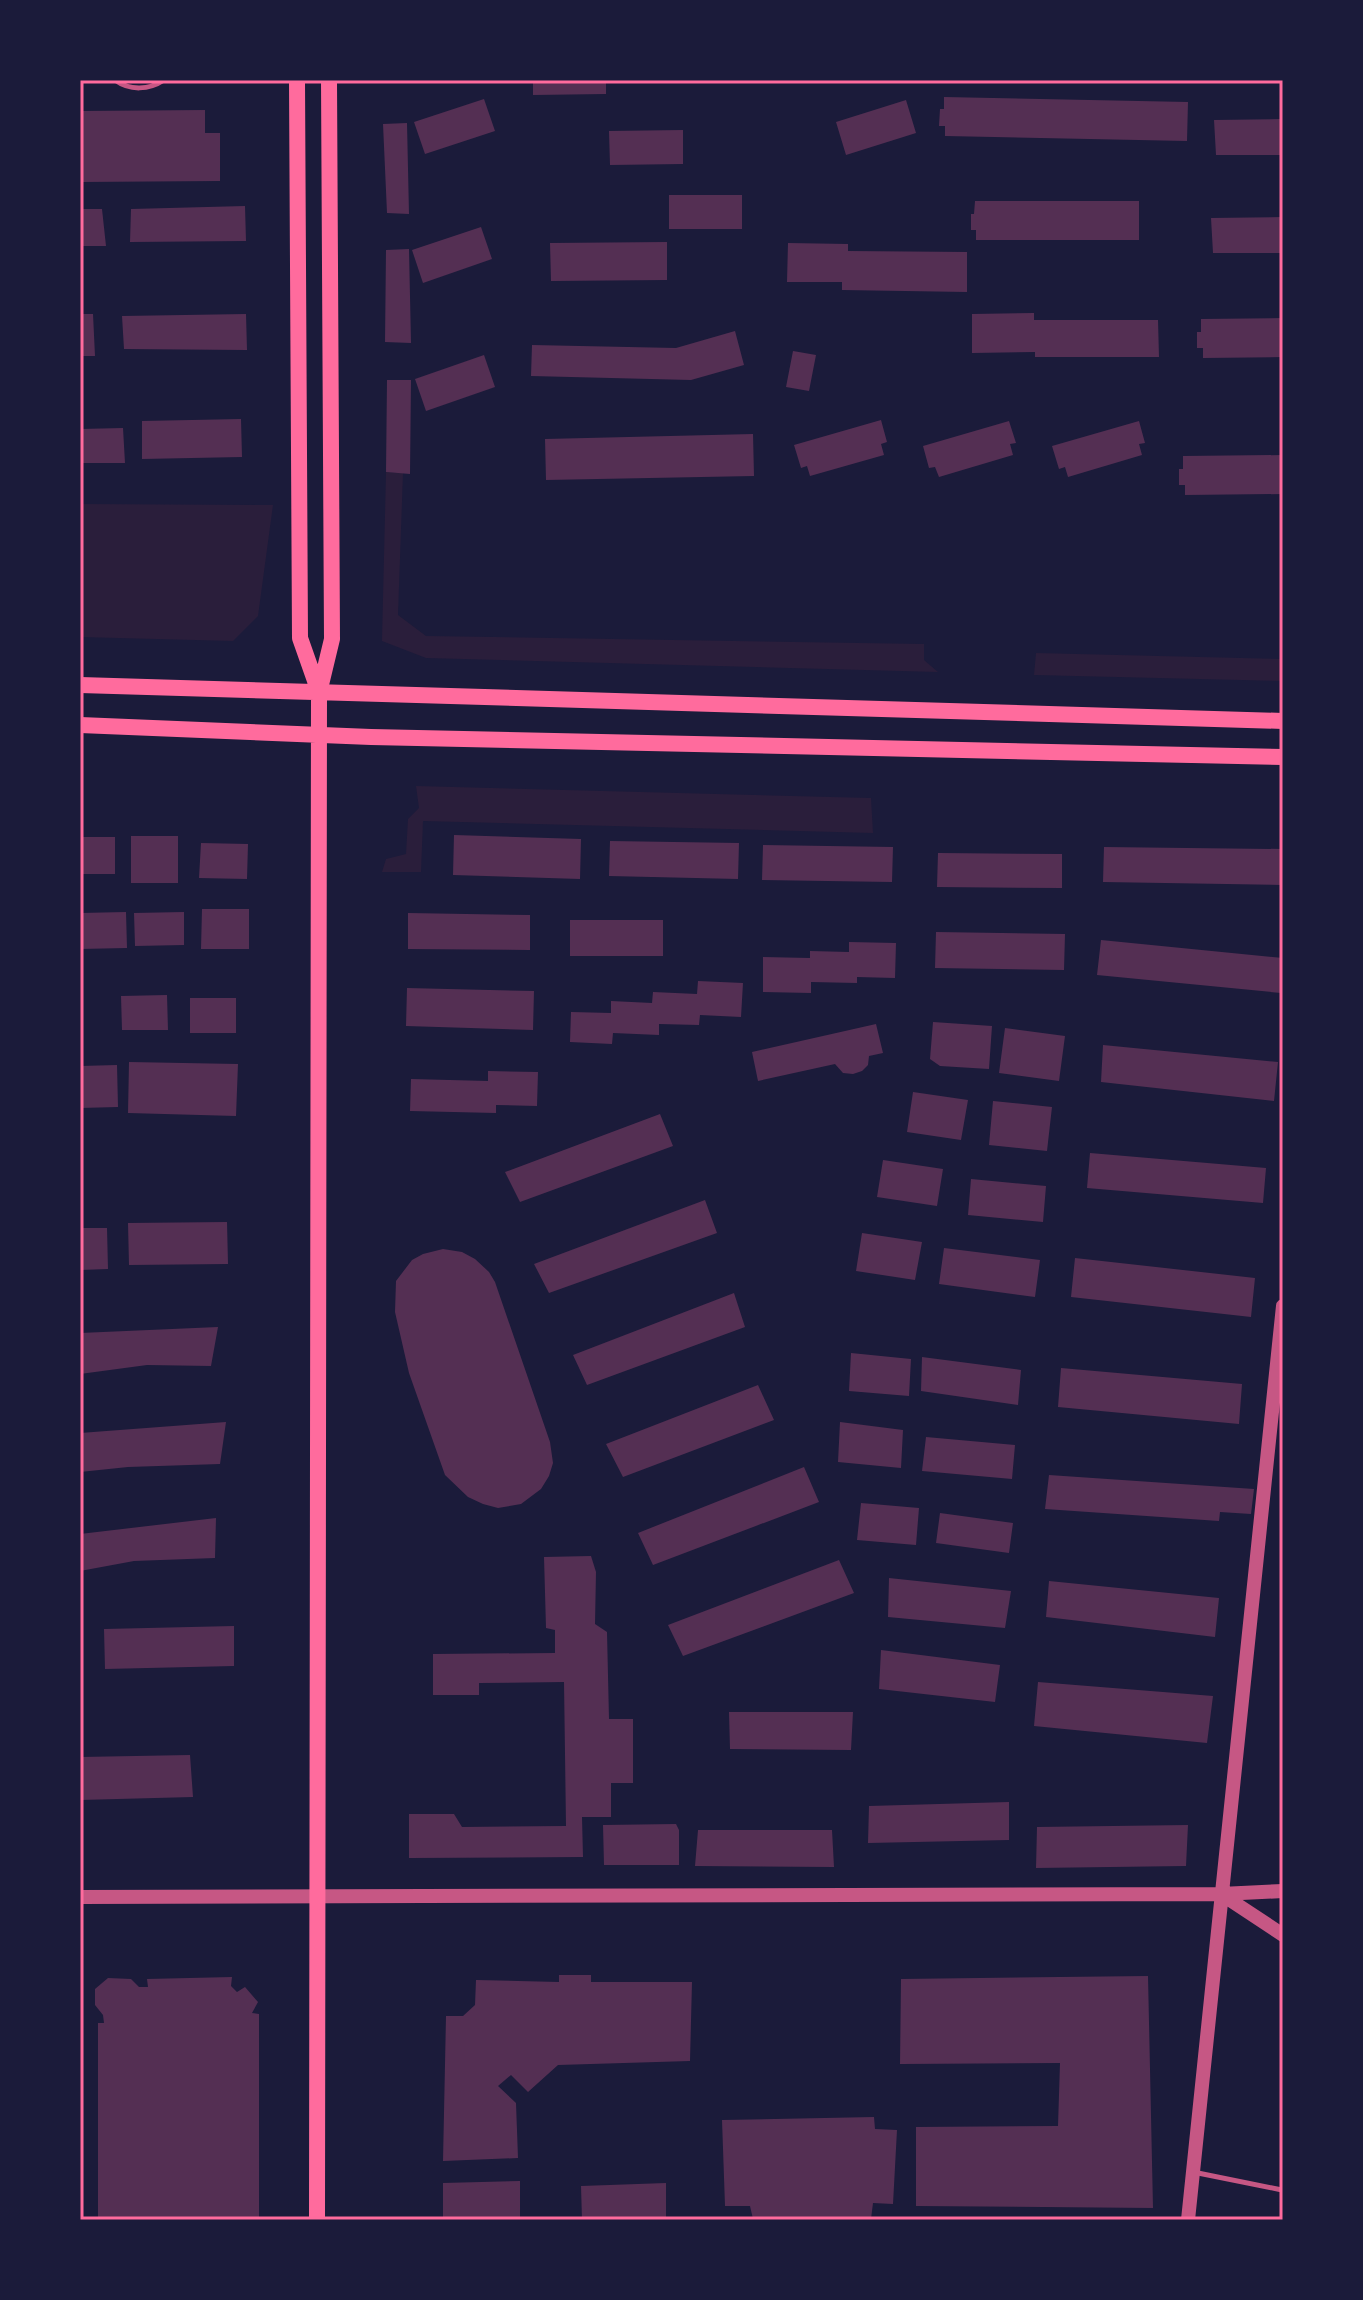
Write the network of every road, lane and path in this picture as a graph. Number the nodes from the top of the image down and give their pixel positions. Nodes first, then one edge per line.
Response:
1 (115, 80) edge
2 (164, 80) edge
3 (297, 80) edge
4 (329, 80) edge
5 (80, 685) edge
6 (319, 693) junction
7 (1283, 721) edge
8 (80, 725) edge
9 (320, 733) junction
10 (1283, 757) edge
11 (1283, 1306) edge
12 (1283, 1891) edge
13 (1221, 1894) junction
14 (80, 1897) edge
15 (318, 1897) junction
16 (1283, 1935) edge
17 (1193, 2172) junction
18 (1283, 2194) edge
19 (317, 2220) edge
20 (1188, 2220) edge

1 - 2 lane
3 - 6 main road
4 - 6 main road
5 - 6 main road
6 - 7 main road
6 - 9 main road
8 - 9 main road
9 - 10 main road
9 - 15 main road
11 - 13 street
12 - 13 street
13 - 15 street
13 - 16 street
13 - 17 street
14 - 15 street
15 - 19 main road
17 - 18 lane
17 - 20 street

